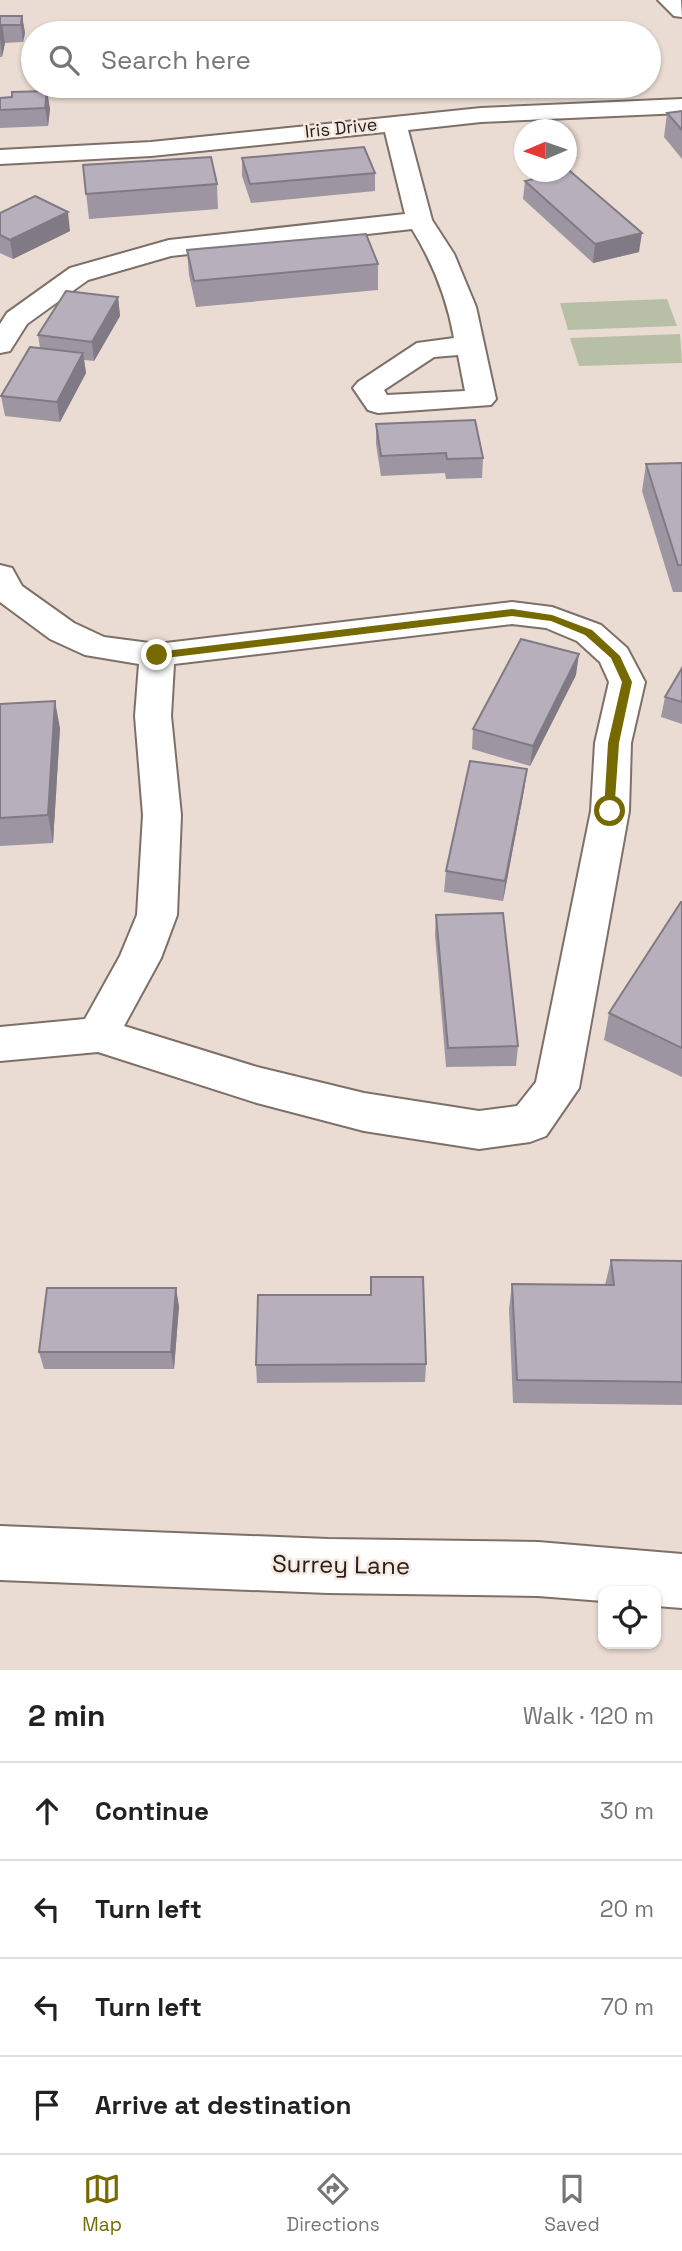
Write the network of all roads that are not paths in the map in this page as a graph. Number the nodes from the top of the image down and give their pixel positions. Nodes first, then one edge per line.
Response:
1 (668, 0) edge
2 (682, 11) edge
3 (682, 106) edge
4 (394, 122) junction
5 (0, 158) edge
6 (419, 220) junction
7 (0, 345) edge
8 (470, 345) dead end
9 (0, 575) edge
10 (157, 655) junction
11 (98, 1035) junction
12 (0, 1044) edge
13 (0, 1553) edge
14 (682, 1581) edge

1 - 2 street
3 - 4 street, Iris Drive
4 - 5 street, Iris Drive
4 - 6 street
6 - 7 street
6 - 8 street
9 - 10 street
10 - 11 street
10 - 11 street
11 - 12 street
13 - 14 street, Surrey Lane

